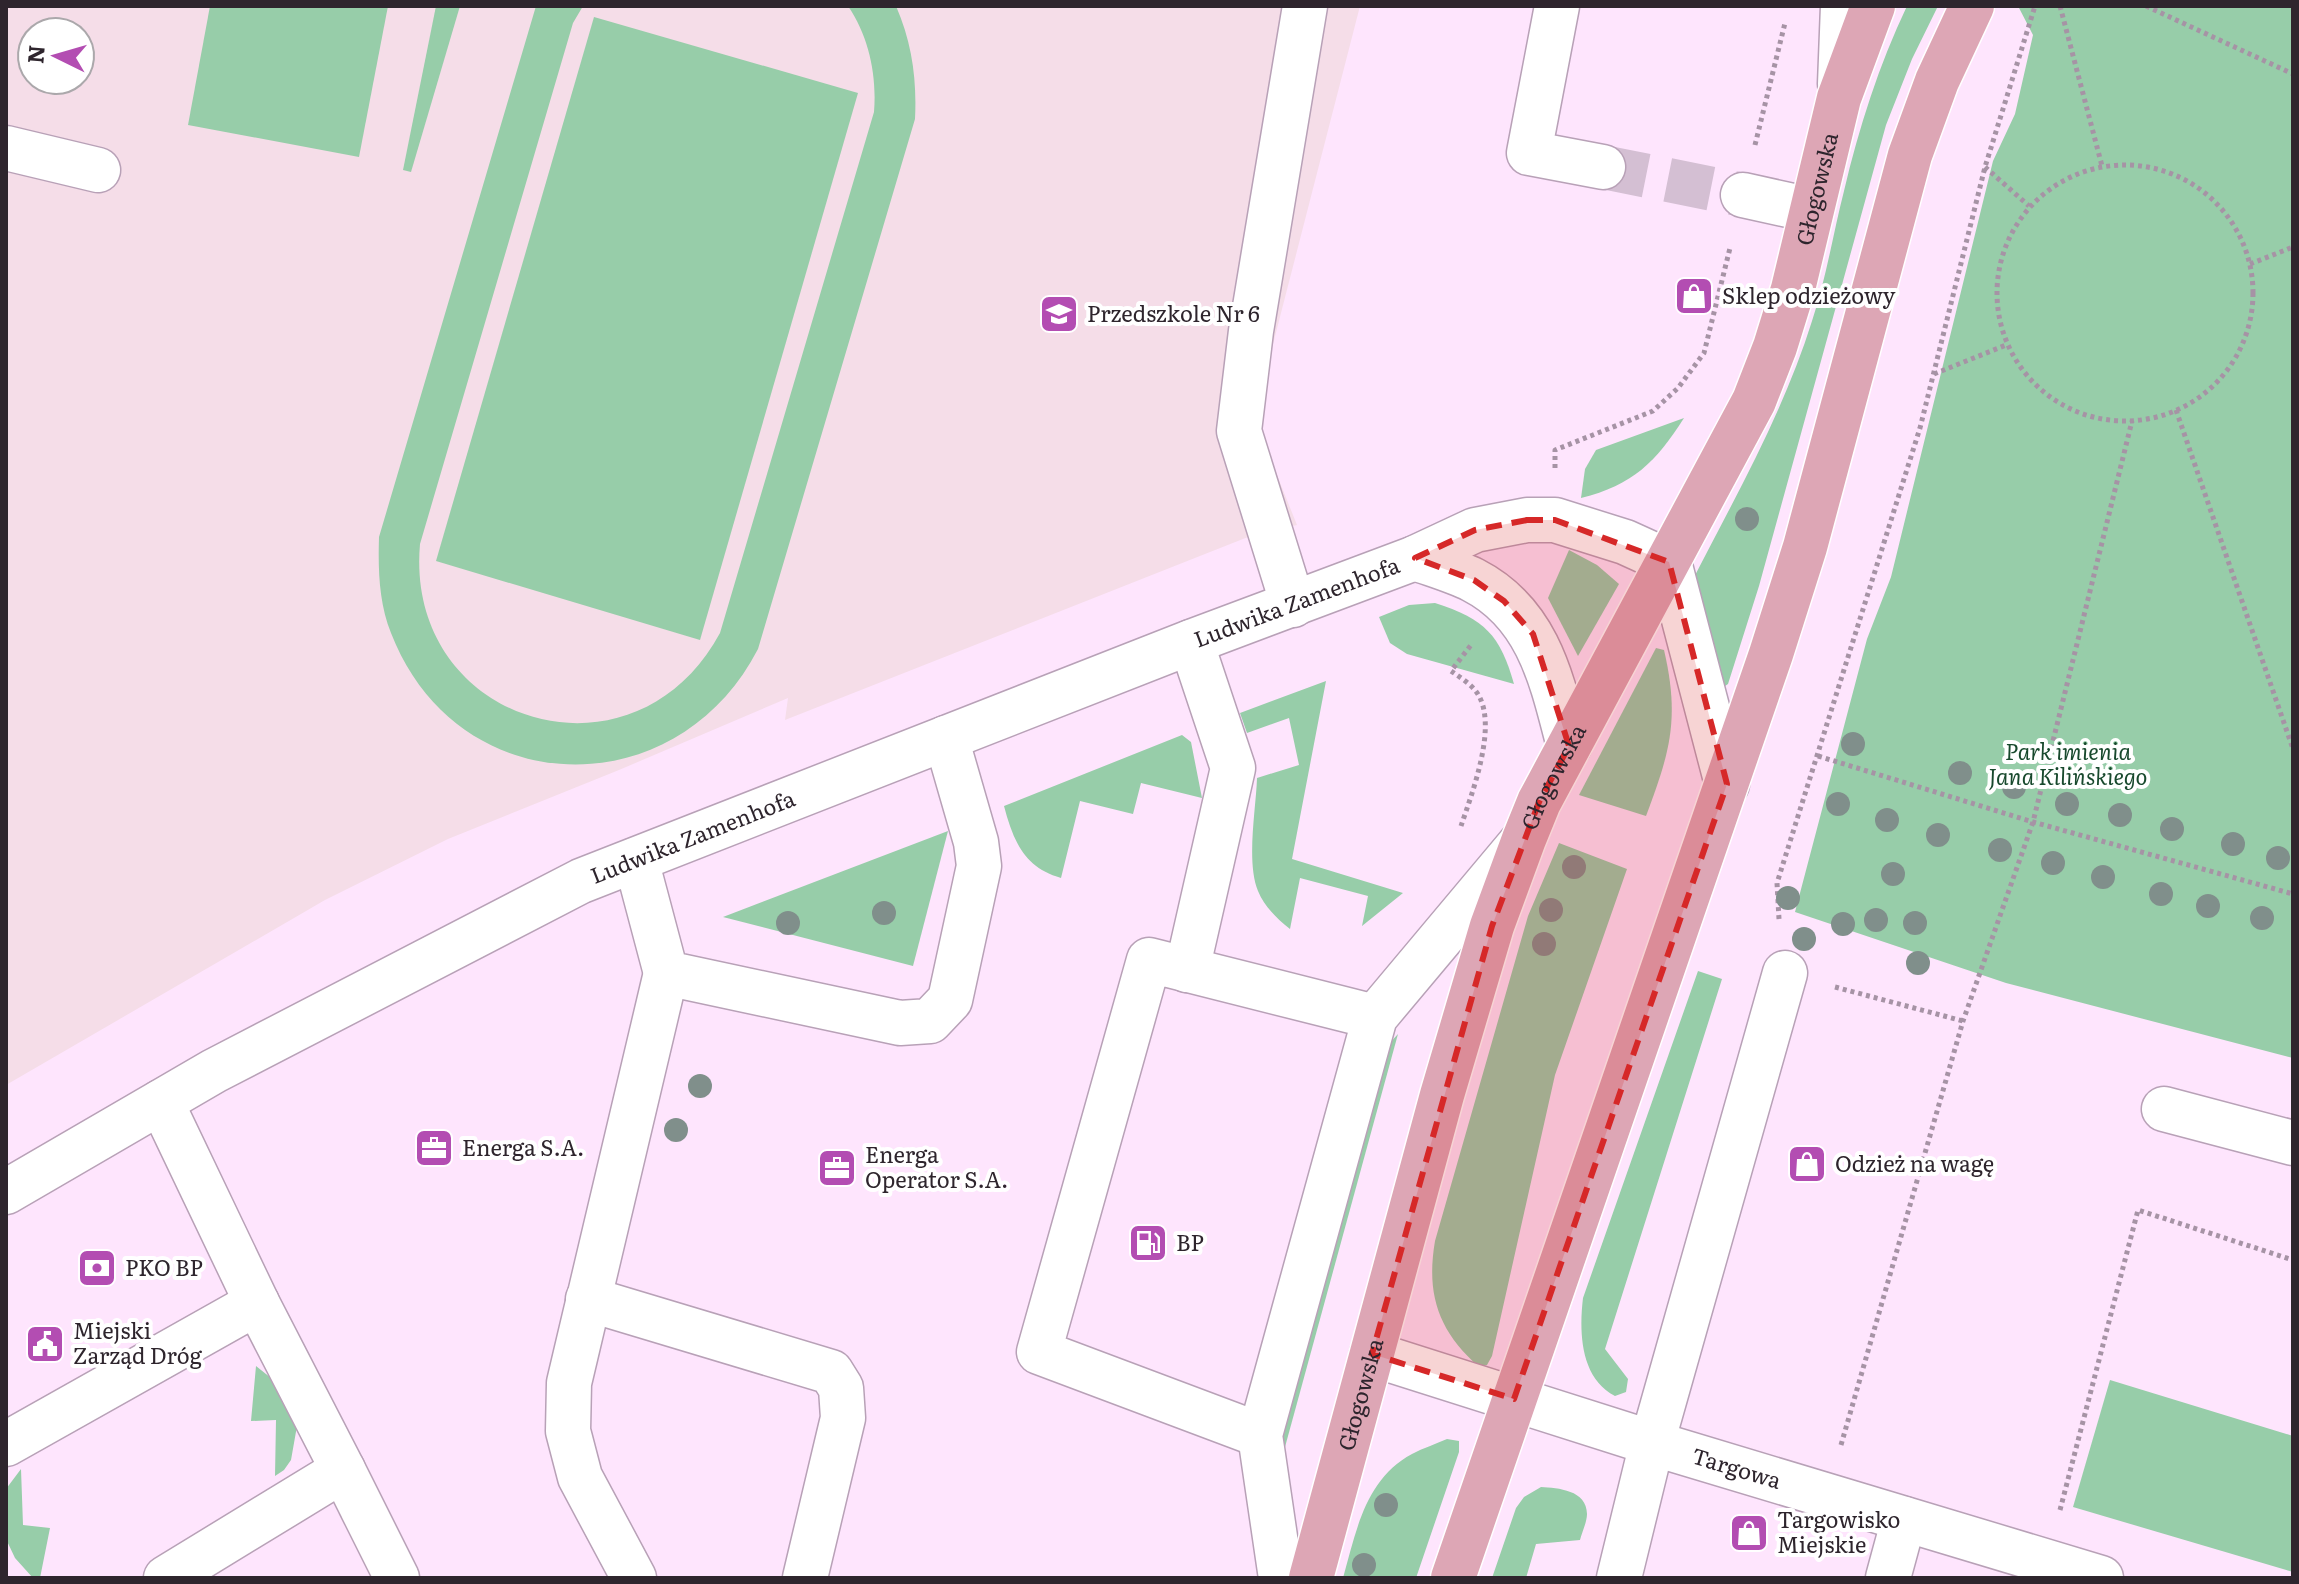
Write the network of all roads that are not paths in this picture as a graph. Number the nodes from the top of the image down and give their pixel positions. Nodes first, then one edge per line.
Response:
1 (1305, 6) edge
2 (1557, 6) edge
3 (1843, 6) edge
4 (1873, 6) edge
5 (1972, 6) edge
6 (1839, 98) junction
7 (6, 148) edge
8 (1603, 167) tunnel mouth
9 (98, 170) dead end
10 (1743, 195) tunnel mouth
11 (1811, 210) junction
12 (1415, 558) junction
13 (1669, 562) junction
14 (1293, 605) junction
15 (1191, 642) junction
16 (946, 738) junction
17 (1569, 746) junction
18 (1727, 784) junction
19 (1524, 839) junction
20 (636, 860) junction
21 (1187, 970) junction
22 (666, 973) junction
23 (1785, 973) road end
24 (1375, 1017) junction
25 (161, 1102) junction
26 (2164, 1109) dead end
27 (2293, 1143) edge
28 (6, 1192) edge
29 (588, 1299) junction
30 (257, 1303) junction
31 (1372, 1354) junction
32 (1514, 1399) junction
33 (1260, 1435) junction
34 (1652, 1443) junction
35 (6, 1444) edge
36 (343, 1470) junction
37 (1904, 1519) junction
38 (166, 1578) edge
39 (397, 1578) edge
40 (634, 1578) edge
41 (805, 1578) edge
42 (1281, 1578) edge
43 (1311, 1578) edge
44 (1453, 1578) edge
45 (1619, 1578) edge
46 (1888, 1578) edge
47 (2101, 1578) edge

1 - 14 street
2 - 8 street
3 - 6 street
4 - 6 main road, Głogowska
5 - 18 main road
6 - 11 main road, Głogowska
7 - 9 street
10 - 11 street
11 - 13 main road, Głogowska
12 - 13 street, Ludwika Zamenhofa
12 - 14 street, Ludwika Zamenhofa
12 - 17 street, Ludwika Zamenhofa
13 - 17 main road, Głogowska
13 - 18 street
14 - 15 street, Ludwika Zamenhofa
15 - 16 street, Ludwika Zamenhofa
15 - 21 street
16 - 20 street, Ludwika Zamenhofa
16 - 22 street
17 - 19 main road, Głogowska
18 - 32 main road
19 - 24 street
19 - 31 main road, Głogowska
20 - 22 street
20 - 25 street, Ludwika Zamenhofa
21 - 24 street
21 - 33 street
22 - 29 street
23 - 34 street
24 - 33 street
25 - 28 street, Ludwika Zamenhofa
25 - 30 street
26 - 27 street
29 - 40 street
29 - 41 street
30 - 35 street
30 - 36 street
31 - 32 street, Targowa
31 - 43 main road, Głogowska
32 - 34 street, Targowa
32 - 44 main road
33 - 42 street
34 - 37 street, Targowa
34 - 45 street
36 - 38 street
36 - 39 street
37 - 46 street
37 - 47 street, Targowa

